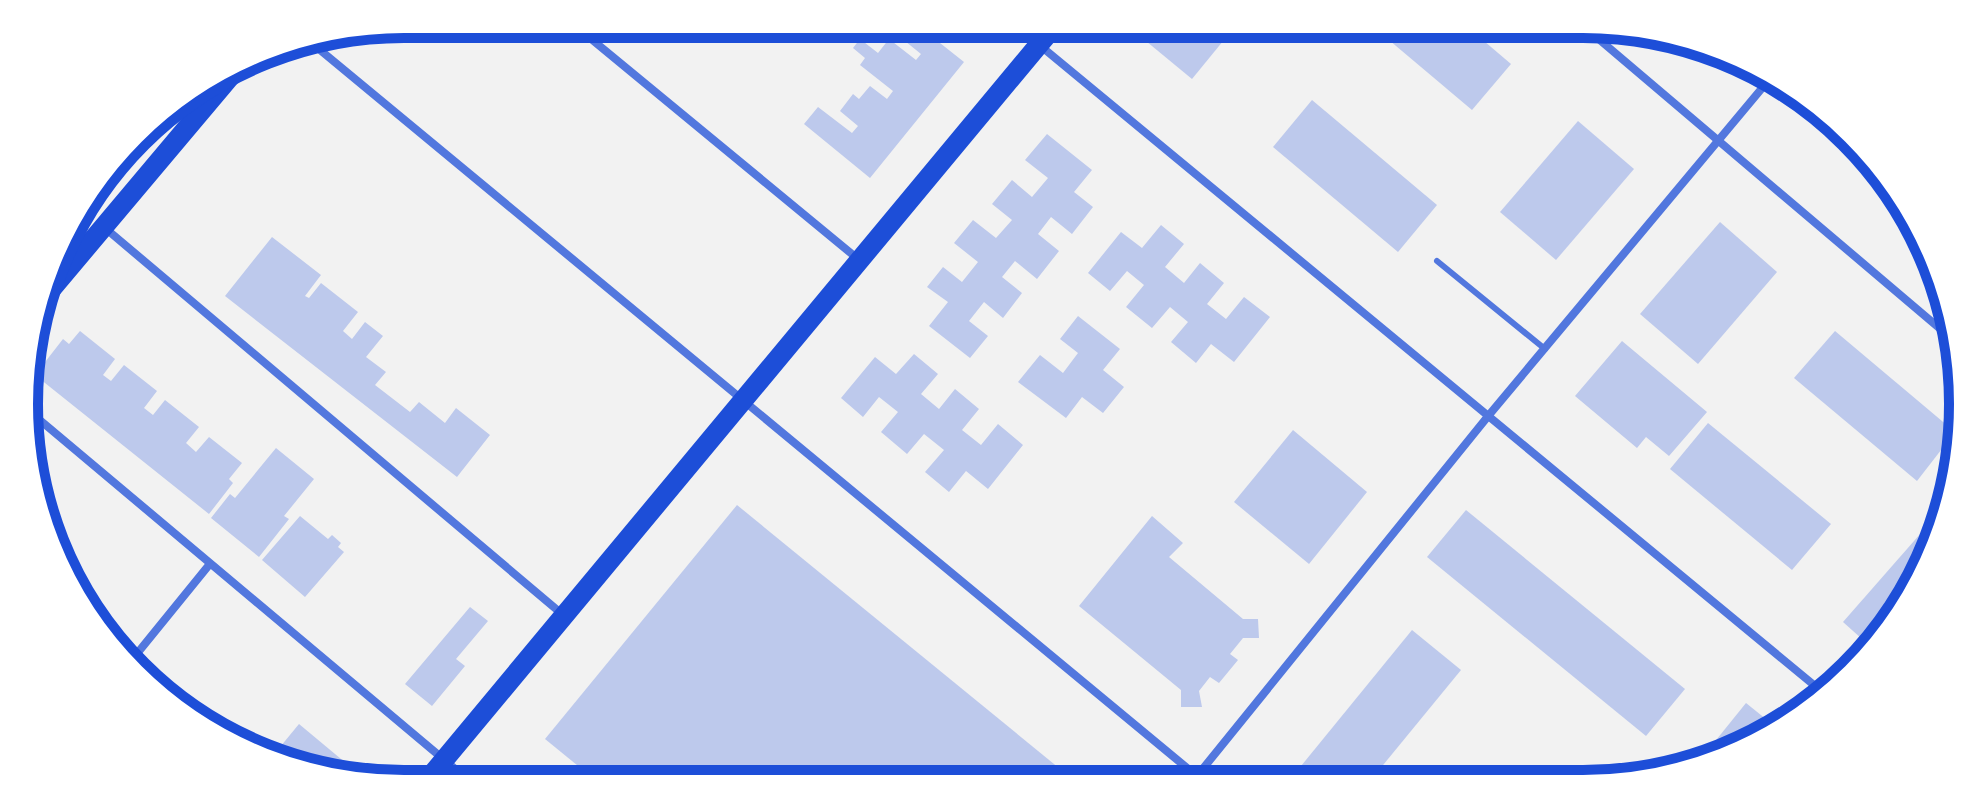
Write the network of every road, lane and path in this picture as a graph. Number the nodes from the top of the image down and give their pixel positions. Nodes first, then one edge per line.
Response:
1 (590, 38) edge
2 (1030, 38) edge
3 (1044, 38) edge
4 (1598, 39) edge
5 (1038, 45) junction
6 (318, 48) edge
7 (1764, 86) edge
8 (222, 87) edge
9 (1719, 142) junction
10 (105, 227) junction
11 (859, 260) junction
12 (1437, 261) dead end
13 (60, 280) edge
14 (1941, 330) edge
15 (1545, 349) junction
16 (744, 402) junction
17 (1489, 415) junction
18 (39, 419) edge
19 (209, 565) junction
20 (563, 615) junction
21 (137, 654) edge
22 (1815, 686) edge
23 (444, 761) junction
24 (436, 770) edge
25 (455, 770) edge
26 (1190, 770) edge
27 (1208, 770) edge

1 - 11 street
2 - 5 street
3 - 5 main road
4 - 9 street
5 - 11 main road
5 - 17 street
6 - 16 street
7 - 9 street
8 - 10 main road
9 - 14 street
9 - 15 street
10 - 13 main road
10 - 20 street
11 - 16 main road
12 - 15 lane
15 - 17 street
16 - 20 main road
16 - 26 street
17 - 22 street
17 - 27 street
18 - 19 street
19 - 21 street
19 - 23 street
20 - 23 main road
23 - 24 main road
23 - 25 street

